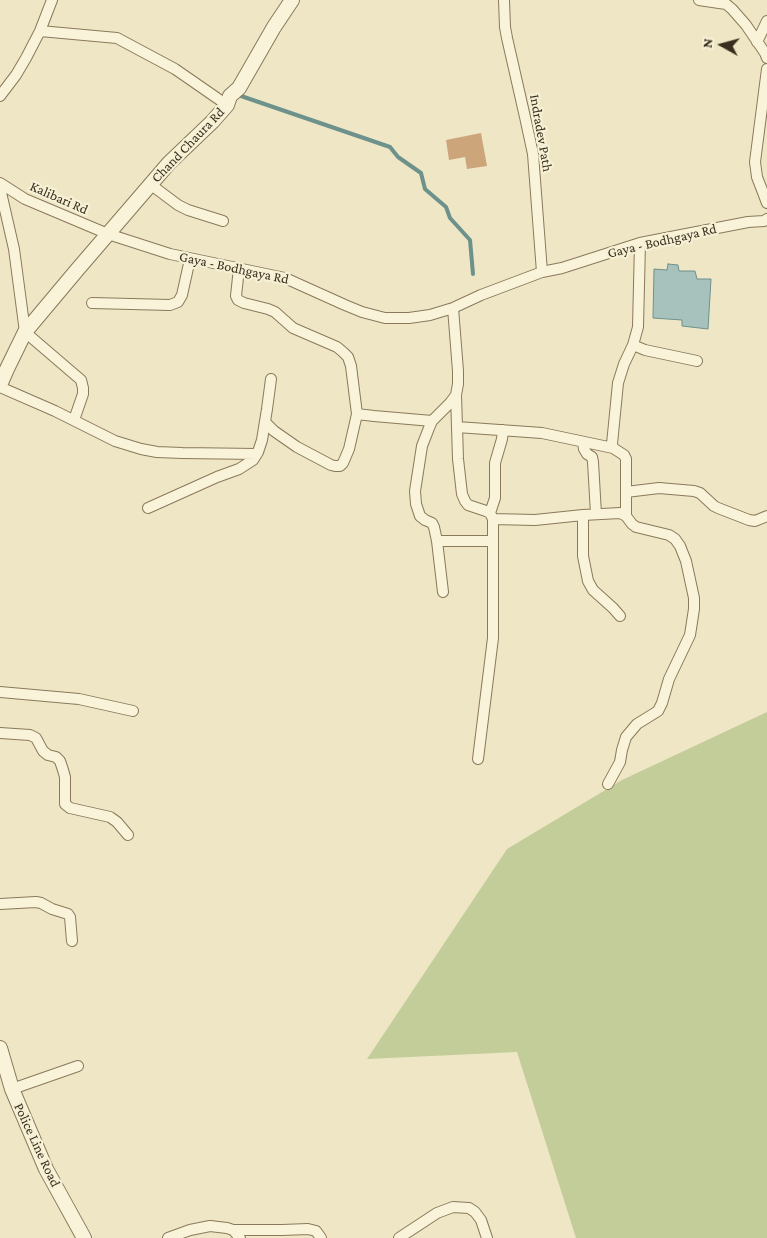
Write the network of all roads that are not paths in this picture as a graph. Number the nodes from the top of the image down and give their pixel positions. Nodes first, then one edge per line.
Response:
1 (52, 0) edge
2 (292, 0) edge
3 (504, 0) edge
4 (699, 0) edge
5 (767, 21) edge
6 (40, 31) junction
7 (756, 42) junction
8 (767, 58) edge
9 (767, 69) edge
10 (0, 96) edge
11 (765, 99) edge
12 (227, 105) junction
13 (0, 183) edge
14 (150, 184) junction
15 (0, 188) edge
16 (767, 203) edge
17 (766, 220) edge
18 (223, 221) dead end
19 (5, 231) edge
20 (767, 232) edge
21 (108, 234) junction
22 (640, 243) junction
23 (190, 259) junction
24 (239, 268) junction
25 (542, 272) junction
26 (92, 303) dead end
27 (453, 308) junction
28 (25, 332) junction
29 (633, 345) junction
30 (697, 361) dead end
31 (3, 368) edge
32 (271, 379) dead end
33 (0, 386) edge
34 (456, 395) junction
35 (357, 414) junction
36 (74, 420) junction
37 (432, 421) junction
38 (265, 422) junction
39 (457, 427) junction
40 (503, 430) junction
41 (583, 442) junction
42 (613, 448) junction
43 (257, 454) junction
44 (626, 492) junction
45 (148, 508) dead end
46 (596, 514) junction
47 (583, 515) junction
48 (491, 516) junction
49 (626, 516) junction
50 (767, 516) edge
51 (437, 541) junction
52 (493, 541) junction
53 (443, 592) dead end
54 (620, 616) dead end
55 (0, 692) edge
56 (133, 711) dead end
57 (0, 733) edge
58 (478, 760) dead end
59 (608, 784) dead end
60 (128, 835) dead end
61 (0, 904) edge
62 (72, 941) dead end
63 (0, 1048) edge
64 (78, 1066) dead end
65 (12, 1089) junction
66 (236, 1234) edge
67 (84, 1238) edge
68 (168, 1238) edge
69 (321, 1238) edge
70 (399, 1238) edge
71 (487, 1238) edge

1 - 6 street
2 - 12 street, Chand Chaura Rd
3 - 25 street, Indradev Path
4 - 7 street
5 - 7 street
6 - 10 street
6 - 12 street
7 - 8 street
9 - 11 street
11 - 16 street
12 - 14 street, Chand Chaura Rd
13 - 21 street, Kalibari Rd
14 - 18 street
14 - 21 street, Chand Chaura Rd
15 - 19 street
17 - 20 street
17 - 22 street, Gaya - Bodhgaya Rd
19 - 28 street
21 - 23 street, Gaya - Bodhgaya Rd
21 - 28 street
22 - 25 street, Gaya - Bodhgaya Rd
22 - 29 street
23 - 24 street, Gaya - Bodhgaya Rd
23 - 26 street
24 - 27 street, Gaya - Bodhgaya Rd
24 - 35 street
25 - 27 street, Gaya - Bodhgaya Rd
27 - 34 street
28 - 31 street
28 - 36 street
29 - 30 street
29 - 42 street
31 - 33 street
32 - 38 street
33 - 36 street
34 - 37 street
34 - 39 street
35 - 37 street
35 - 38 street
36 - 43 street
37 - 51 street
38 - 43 street
39 - 40 street
39 - 48 street
40 - 41 street
40 - 48 street
41 - 42 street
41 - 46 street
42 - 44 street
43 - 45 street
44 - 49 street
44 - 50 street
46 - 47 street
46 - 49 street
47 - 48 street
47 - 54 street
48 - 52 street
49 - 59 street
51 - 52 street
51 - 53 street
52 - 58 street
55 - 56 street
57 - 60 street
61 - 62 street
63 - 65 street, Police Line Road
64 - 65 street
65 - 67 street, Police Line Road
66 - 68 street
66 - 69 street
70 - 71 street

